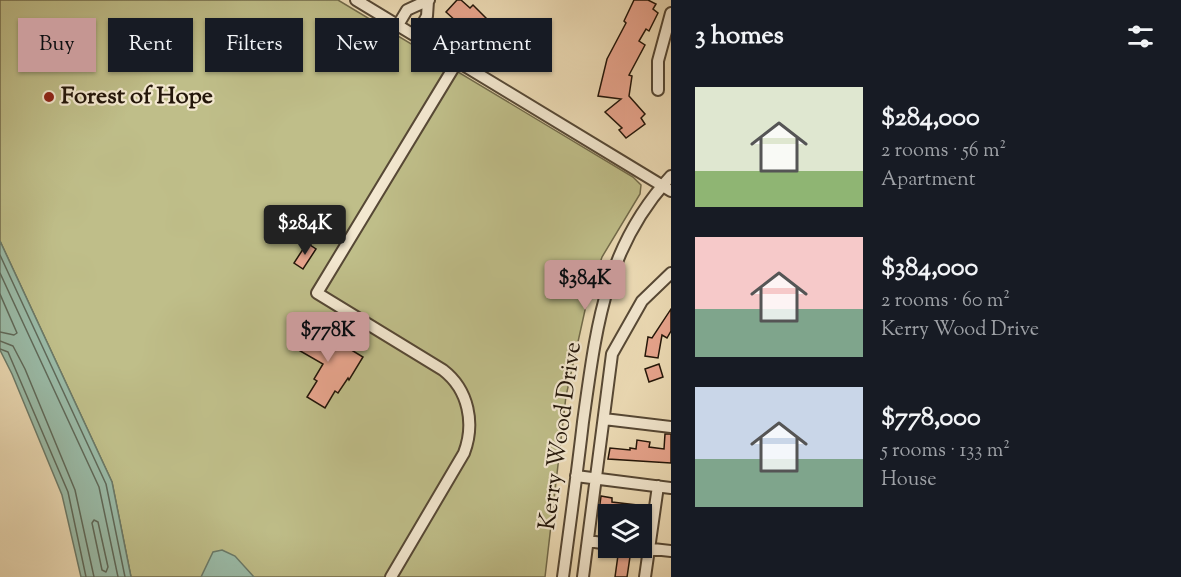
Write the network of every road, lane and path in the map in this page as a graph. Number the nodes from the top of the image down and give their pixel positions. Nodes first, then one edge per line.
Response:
1 (356, 0) edge
2 (428, 1) edge
3 (671, 13) edge
4 (385, 18) edge
5 (426, 18) edge
6 (399, 24) edge
7 (451, 72) edge
8 (474, 72) edge
9 (658, 90) dead end
10 (671, 176) edge
11 (667, 188) edge
12 (671, 273) edge
13 (604, 419) junction
14 (671, 426) edge
15 (576, 476) junction
16 (597, 478) junction
17 (657, 486) junction
18 (671, 488) edge
19 (652, 512) edge
20 (588, 541) junction
21 (598, 542) edge
22 (652, 549) edge
23 (671, 551) edge
24 (645, 558) edge
25 (391, 577) edge
26 (563, 577) edge
27 (584, 577) edge
28 (645, 577) edge

1 - 4 street
2 - 5 street
2 - 6 street
3 - 9 street
7 - 25 street
8 - 11 street
10 - 11 street, Kerry Wood Drive
11 - 15 street, Kerry Wood Drive
12 - 13 street
13 - 14 street
13 - 16 street
15 - 16 street
15 - 26 street, Kerry Wood Drive
16 - 17 street
16 - 20 street
17 - 18 street
17 - 19 street
20 - 21 street
20 - 27 street
22 - 23 street
24 - 28 street

